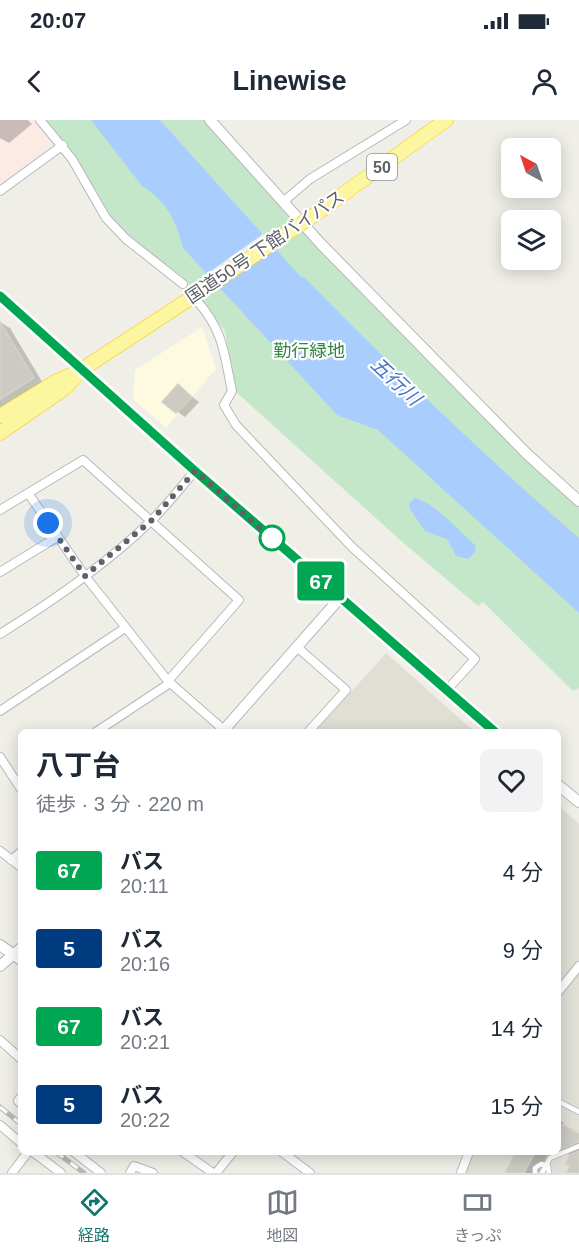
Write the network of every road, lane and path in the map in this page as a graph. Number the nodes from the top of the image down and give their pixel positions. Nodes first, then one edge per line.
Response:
1 (40, 120) edge
2 (210, 120) edge
3 (406, 120) edge
4 (446, 120) edge
5 (431, 124) edge
6 (63, 145) junction
7 (0, 191) edge
8 (283, 202) junction
9 (183, 284) dead end
10 (0, 296) edge
11 (198, 298) junction
12 (81, 370) junction
13 (0, 416) edge
14 (0, 433) edge
15 (195, 471) junction
16 (28, 493) junction
17 (579, 501) edge
18 (0, 510) edge
19 (152, 520) junction
20 (57, 537) junction
21 (0, 572) edge
22 (85, 576) junction
23 (340, 598) junction
24 (125, 628) junction
25 (0, 634) edge
26 (297, 646) junction
27 (169, 682) junction
28 (446, 691) junction
29 (0, 711) edge
30 (100, 729) edge
31 (221, 729) edge
32 (225, 729) edge
33 (311, 729) edge
34 (491, 729) edge
35 (0, 757) edge
36 (18, 781) edge
37 (561, 787) edge
38 (579, 802) edge
39 (0, 851) edge
40 (18, 854) edge
41 (11, 860) junction
42 (18, 865) edge
43 (0, 945) edge
44 (18, 954) edge
45 (18, 956) edge
46 (0, 966) edge
47 (579, 966) edge
48 (561, 988) edge
49 (0, 1040) edge
50 (18, 1056) edge
51 (561, 1103) edge
52 (579, 1112) edge
53 (0, 1126) edge
54 (18, 1141) edge
55 (579, 1146) edge
56 (561, 1153) edge
57 (26, 1155) edge
58 (37, 1155) edge
59 (78, 1155) edge
60 (188, 1155) edge
61 (230, 1155) edge
62 (286, 1155) edge
63 (468, 1155) edge
64 (557, 1155) edge
65 (546, 1165) junction
66 (534, 1169) edge
67 (12, 1173) edge
68 (61, 1173) edge
69 (101, 1173) edge
70 (130, 1173) edge
71 (153, 1173) edge
72 (215, 1173) edge
73 (310, 1173) edge
74 (461, 1173) edge
75 (543, 1173) edge
76 (549, 1173) edge

1 - 6 street
2 - 8 street
3 - 8 street
4 - 5 highway, 国道50号 下館バイパス / 50
5 - 11 highway, 国道50号 下館バイパス / 50, bridge
6 - 7 street
6 - 9 street
8 - 17 street
10 - 12 street
11 - 12 highway, 国道50号 下館バイパス / 50
11 - 28 street
12 - 13 highway, 国道50号 下館バイパス / 50
12 - 14 highway, 国道50号 下館バイパス / 50
12 - 15 street
15 - 19 street
15 - 23 street
16 - 18 street
16 - 19 street
16 - 20 street
19 - 22 street
19 - 27 street
20 - 21 street
20 - 22 street
22 - 24 street
22 - 25 street
23 - 26 street
23 - 28 street
24 - 27 street
24 - 29 street
26 - 32 street
26 - 33 street
27 - 30 street
27 - 31 street
28 - 34 street
35 - 36 street
37 - 38 street
39 - 41 street
40 - 41 street
41 - 42 street
43 - 44 street
45 - 46 street
47 - 48 street
49 - 50 street
51 - 52 lane
53 - 54 street
55 - 56 lane
57 - 67 street
58 - 68 street
59 - 69 street
60 - 72 street
61 - 72 street
62 - 73 street
63 - 74 street
64 - 65 lane
65 - 66 lane
65 - 75 lane
65 - 76 lane
66 - 75 lane
70 - 71 street

